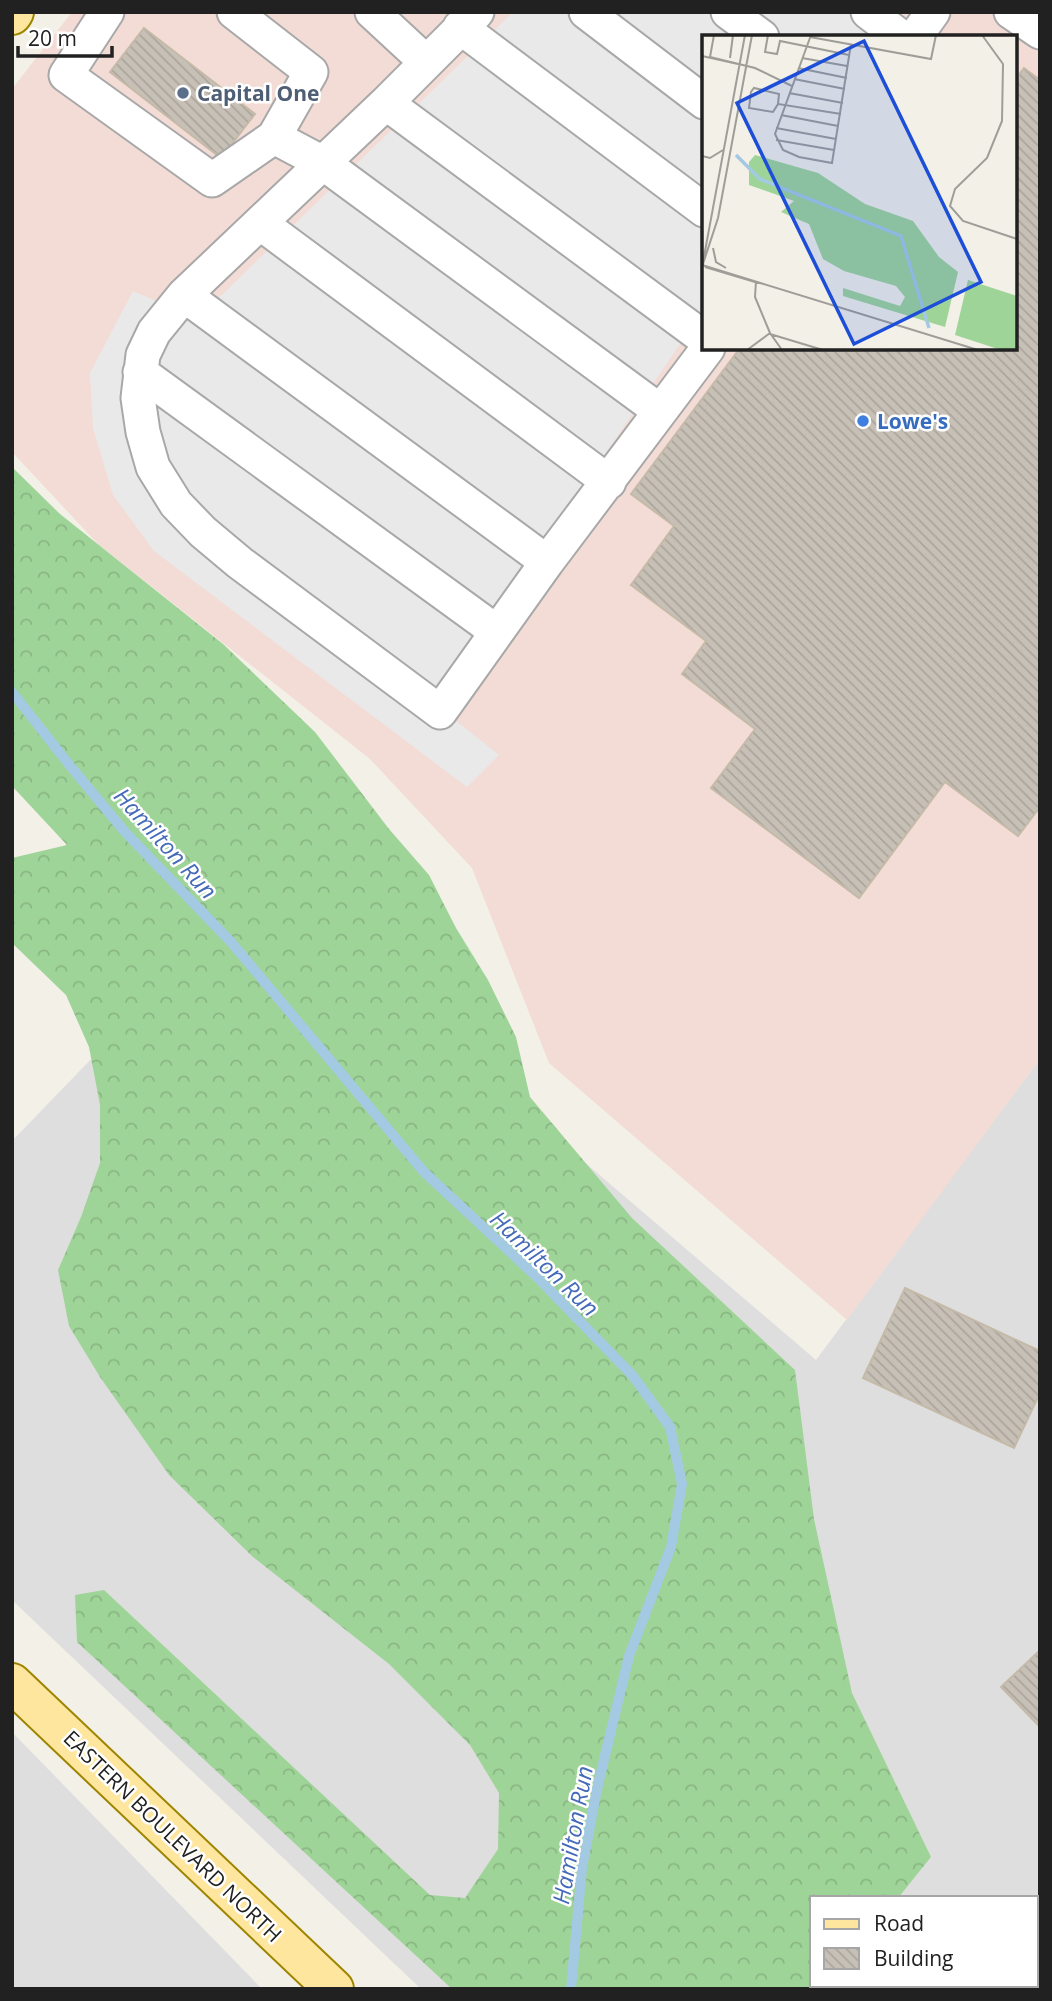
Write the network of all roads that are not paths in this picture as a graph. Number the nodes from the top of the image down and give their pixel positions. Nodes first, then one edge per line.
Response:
1 (107, 12) edge
2 (234, 12) edge
3 (372, 12) edge
4 (586, 12) edge
5 (729, 12) edge
6 (868, 12) edge
7 (933, 12) edge
8 (1012, 12) edge
9 (469, 20) edge
10 (1040, 32) edge
11 (759, 35) edge
12 (898, 35) edge
13 (916, 35) edge
14 (426, 62) junction
15 (702, 100) edge
16 (386, 103) junction
17 (274, 137) junction
18 (323, 163) junction
19 (702, 208) edge
20 (261, 223) junction
21 (184, 295) junction
22 (702, 337) edge
23 (706, 350) edge
24 (140, 372) junction
25 (660, 411) junction
26 (608, 482) junction
27 (547, 562) junction
28 (497, 632) junction
29 (12, 1683) edge
30 (334, 1989) edge

1 - 17 street
2 - 17 street
3 - 14 street
4 - 15 street
5 - 11 street
6 - 12 street
7 - 13 street
8 - 10 street
9 - 14 street
9 - 19 street
14 - 16 street
16 - 18 street
16 - 22 street
17 - 18 street
18 - 20 street
18 - 25 street
20 - 21 street
20 - 26 street
21 - 24 street
21 - 27 street
23 - 25 street
24 - 28 street
24 - 28 street
25 - 26 street
26 - 27 street
27 - 28 street
29 - 30 main road, EASTERN BOULEVARD NORTH

